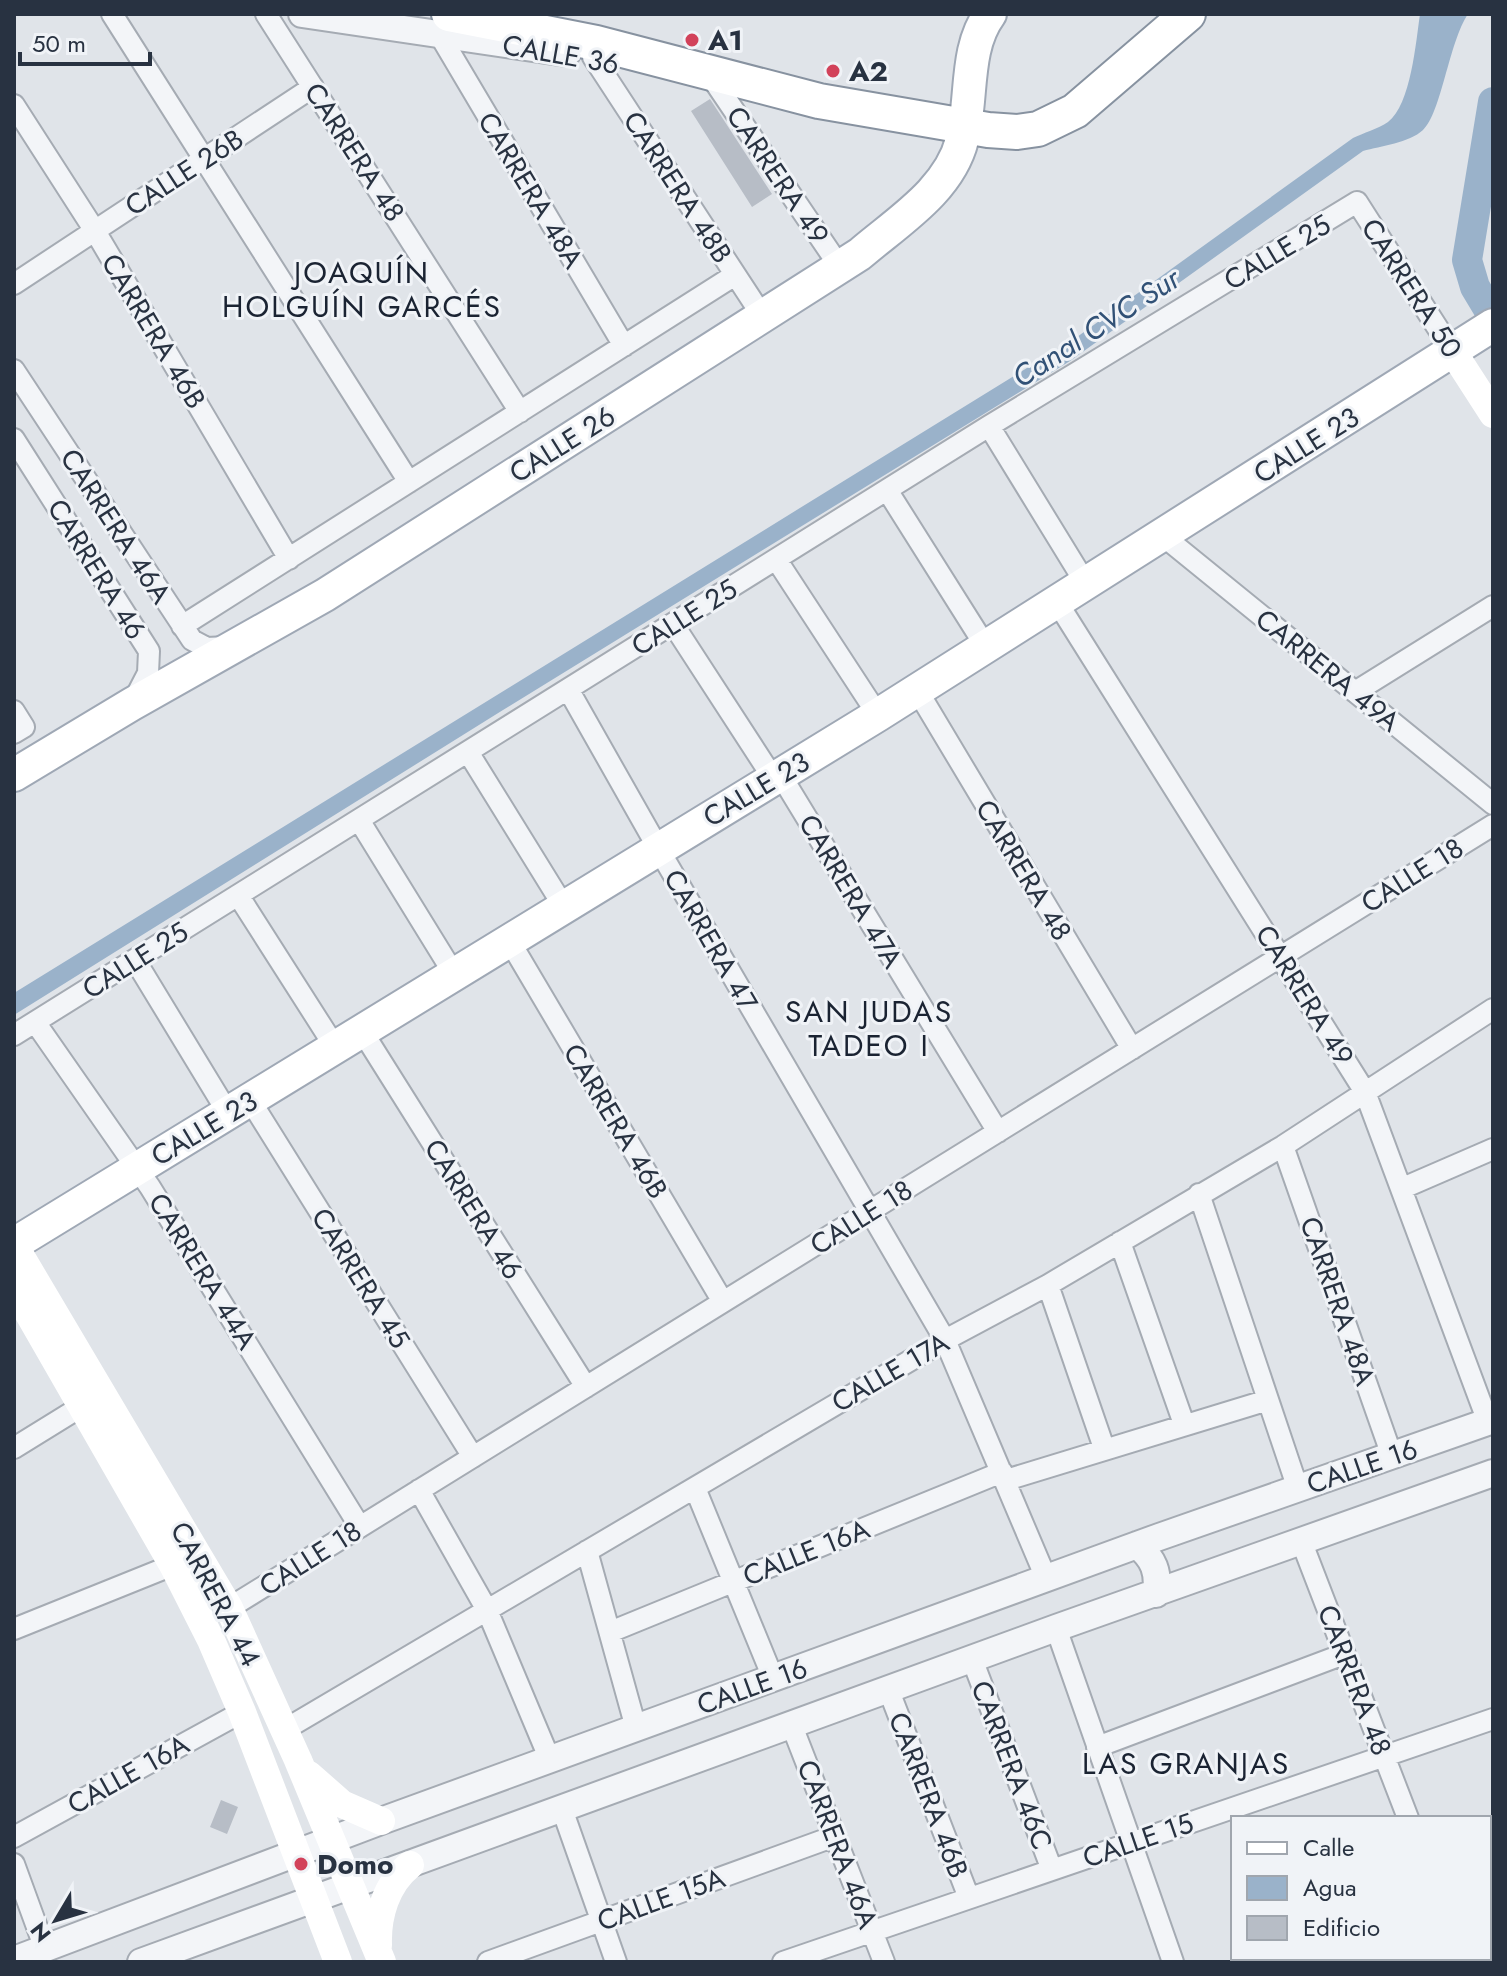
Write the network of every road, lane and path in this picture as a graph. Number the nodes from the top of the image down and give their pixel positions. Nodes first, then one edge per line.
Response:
1 (112, 14) edge
2 (266, 14) edge
3 (302, 14) edge
4 (990, 14) edge
5 (1188, 14) edge
6 (444, 24) edge
7 (593, 57) junction
8 (716, 84) junction
9 (313, 87) junction
10 (968, 88) junction
11 (819, 101) junction
12 (14, 105) edge
13 (964, 126) junction
14 (1004, 132) junction
15 (204, 159) junction
16 (1357, 202) joint
17 (95, 231) junction
18 (840, 267) junction
19 (735, 275) junction
20 (14, 284) edge
21 (763, 317) junction
22 (1493, 325) edge
23 (624, 346) junction
24 (1460, 347) junction
25 (14, 370) edge
26 (520, 412) junction
27 (1493, 414) edge
28 (989, 426) junction
29 (14, 439) edge
30 (409, 482) junction
31 (887, 490) junction
32 (1162, 535) junction
33 (289, 559) junction
34 (776, 559) junction
35 (1086, 584) junction
36 (1057, 602) junction
37 (1493, 606) edge
38 (673, 624) junction
39 (182, 626) junction
40 (238, 642) junction
41 (986, 647) junction
42 (568, 689) junction
43 (917, 690) junction
44 (1355, 692) junction
45 (132, 704) junction
46 (878, 715) junction
47 (468, 752) junction
48 (14, 775) edge
49 (777, 776) junction
50 (1493, 804) edge
51 (359, 820) junction
52 (1493, 825) edge
53 (659, 849) junction
54 (238, 895) junction
55 (564, 907) junction
56 (509, 940) junction
57 (1282, 956) junction
58 (135, 960) junction
59 (454, 974) junction
60 (1493, 1009) edge
61 (35, 1022) junction
62 (14, 1035) edge
63 (348, 1039) junction
64 (1132, 1049) junction
65 (1365, 1092) junction
66 (239, 1106) junction
67 (998, 1132) junction
68 (1283, 1146) junction
69 (1493, 1149) edge
70 (138, 1168) junction
71 (1403, 1188) junction
72 (1199, 1194) junction
73 (869, 1212) junction
74 (1120, 1242) junction
75 (14, 1245) edge
76 (1048, 1285) junction
77 (14, 1288) edge
78 (723, 1302) junction
79 (945, 1340) junction
80 (586, 1387) junction
81 (1268, 1400) junction
82 (82, 1406) junction
83 (1490, 1421) edge
84 (1184, 1424) junction
85 (14, 1448) edge
86 (1104, 1448) junction
87 (1392, 1456) junction
88 (473, 1457) junction
89 (1493, 1473) edge
90 (1004, 1476) junction
91 (695, 1488) junction
92 (1298, 1489) junction
93 (419, 1490) junction
94 (360, 1527) junction
95 (1148, 1541) junction
96 (1302, 1543) junction
97 (587, 1551) junction
98 (173, 1565) junction
99 (1046, 1578) junction
100 (733, 1582) junction
101 (1167, 1590) junction
102 (229, 1608) junction
103 (487, 1610) junction
104 (1056, 1628) junction
105 (14, 1629) edge
106 (610, 1632) junction
107 (1344, 1654) junction
108 (972, 1659) junction
109 (773, 1678) junction
110 (889, 1691) junction
111 (242, 1712) junction
112 (1493, 1719) edge
113 (792, 1726) junction
114 (636, 1728) junction
115 (284, 1730) junction
116 (1097, 1747) junction
117 (1384, 1756) junction
118 (298, 1760) junction
119 (550, 1760) junction
120 (562, 1809) junction
121 (1237, 1816) edge
122 (1407, 1816) edge
123 (1230, 1819) edge
124 (381, 1821) junction
125 (835, 1836) junction
126 (14, 1837) edge
127 (332, 1840) junction
128 (1131, 1843) junction
129 (297, 1854) junction
130 (14, 1864) edge
131 (410, 1865) junction
132 (1052, 1870) junction
133 (351, 1887) junction
134 (969, 1898) junction
135 (315, 1900) junction
136 (601, 1920) junction
137 (872, 1931) junction
138 (45, 1949) junction
139 (380, 1958) edge
140 (14, 1960) edge
141 (141, 1962) edge
142 (338, 1962) edge
143 (488, 1962) edge
144 (616, 1962) edge
145 (783, 1962) edge
146 (884, 1962) edge
147 (1173, 1962) edge

1 - 15 street
2 - 9 street, CARRERA 48
3 - 6 street, CALLE 36
4 - 10 main road, CALLE 26
5 - 14 highway
6 - 7 street, CALLE 36
6 - 11 highway
6 - 23 street, CARRERA 48A
7 - 8 street, CALLE 36
7 - 19 street, CARRERA 48B
8 - 11 street, CALLE 36
8 - 18 street, CARRERA 49
9 - 15 street, CALLE 26B
9 - 26 street, CARRERA 48
10 - 13 main road, CALLE 26
10 - 14 main road
11 - 13 highway
12 - 17 street, CARRERA 46B
13 - 14 highway
13 - 18 main road, CALLE 26
15 - 17 street, CALLE 26B
15 - 30 street
16 - 24 street, CARRERA 50
16 - 28 street, CALLE 25
17 - 20 street, CALLE 26B
17 - 33 street, CARRERA 46B
18 - 21 main road, CALLE 26
19 - 21 street, CARRERA 48B
19 - 23 street, CALLE 26
21 - 40 main road, CALLE 26
22 - 24 main road, CALLE 23
23 - 26 street, CALLE 26
24 - 27 main road, CARRERA 50
24 - 32 main road, CALLE 23
25 - 39 street, CARRERA 46A
26 - 30 street, CALLE 26
28 - 31 street, CALLE 25
28 - 35 street
29 - 45 street, CARRERA 46
30 - 33 street, CALLE 26
31 - 34 street, CALLE 25
31 - 41 street
32 - 35 main road, CALLE 23
32 - 44 street, CARRERA 49A
33 - 39 street, CALLE 26
34 - 38 street, CALLE 25
34 - 46 street
35 - 36 main road, CALLE 23
36 - 41 main road, CALLE 23
36 - 57 street, CARRERA 49
37 - 44 street
38 - 42 street, CALLE 25
38 - 49 street, CARRERA 47A
39 - 40 street, CARRERA 46A
40 - 45 main road, CALLE 26
41 - 43 main road, CALLE 23
42 - 47 street, CALLE 25
42 - 53 street, CARRERA 47
43 - 46 main road, CALLE 23
43 - 64 street, CARRERA 48
44 - 50 street, CARRERA 49A
45 - 48 main road, CALLE 26
46 - 49 main road, CALLE 23
47 - 51 street, CALLE 25
47 - 55 street
49 - 53 main road, CALLE 23
49 - 67 street, CARRERA 47A
51 - 54 street, CALLE 25
51 - 59 street
52 - 57 street, CALLE 18
53 - 55 main road, CALLE 23
53 - 73 street, CARRERA 47
54 - 58 street, CALLE 25
54 - 63 street, CARRERA 46
55 - 56 main road, CALLE 23
56 - 59 main road, CALLE 23
56 - 78 street, CARRERA 46B
57 - 64 street, CALLE 18
57 - 65 street, CARRERA 49
58 - 61 street, CALLE 25
58 - 66 street, CARRERA 45
59 - 63 main road, CALLE 23
60 - 65 street, CALLE 17A
61 - 62 street, CALLE 25
61 - 70 street, CARRERA 44A
63 - 66 main road, CALLE 23
63 - 80 street, CARRERA 46
64 - 67 street, CALLE 18
65 - 68 street, CALLE 17A
65 - 71 street, CARRERA 49
66 - 70 main road, CALLE 23
66 - 88 street, CARRERA 45
67 - 73 street, CALLE 18
68 - 72 street, CALLE 17A
68 - 87 street, CARRERA 48A
69 - 71 street
70 - 75 main road, CALLE 23
70 - 94 street, CARRERA 44A
71 - 83 street, CARRERA 49
72 - 74 street, CALLE 17A
72 - 81 street
73 - 78 street, CALLE 18
73 - 79 street, CARRERA 47
74 - 76 street, CALLE 17A
74 - 84 street
75 - 102 main road, CARRERA 44
76 - 79 street, CALLE 17A
76 - 86 street
77 - 82 main road, CARRERA 44
78 - 80 street, CALLE 18
79 - 90 street, CARRERA 47
79 - 91 street, CALLE 17A
80 - 88 street, CALLE 18
81 - 84 street, CALLE 16A
81 - 92 street
82 - 85 street
82 - 98 main road, CARRERA 44
83 - 87 street, CALLE 16
84 - 86 street, CALLE 16A
86 - 90 street, CALLE 16A
87 - 92 street, CALLE 16
88 - 93 street, CALLE 18
89 - 96 street, CALLE 16
90 - 99 street, CARRERA 47
90 - 100 street, CALLE 16A
91 - 97 street, CALLE 17A
91 - 100 street
92 - 95 street, CALLE 16
93 - 94 street, CALLE 18
93 - 103 street
94 - 102 street, CALLE 18
95 - 99 street, CALLE 16
95 - 101 street
96 - 101 street, CALLE 16
96 - 107 street, CARRERA 48
97 - 103 street, CALLE 17A
97 - 106 street
98 - 105 street
98 - 111 main road, CARRERA 44
99 - 109 street, CALLE 16
100 - 106 street, CALLE 16A
100 - 109 street
101 - 104 street, CALLE 16
102 - 115 main road, CARRERA 44
103 - 115 street, CALLE 17A
103 - 119 street
104 - 108 street, CALLE 16
104 - 116 street
106 - 114 street
107 - 116 street
107 - 117 street, CARRERA 48
108 - 110 street, CALLE 16
108 - 132 street, CARRERA 46C
109 - 114 street, CALLE 16
110 - 113 street, CALLE 16
110 - 134 street, CARRERA 46B
111 - 126 street, CALLE 16A
111 - 129 main road, CARRERA 44
112 - 117 street, CALLE 15
113 - 120 street, CALLE 16
113 - 125 street, CARRERA 46A
114 - 119 street, CALLE 16
115 - 118 main road, CARRERA 44
116 - 128 street
117 - 121 street, CALLE 15
117 - 122 street, CARRERA 48
118 - 124 main road
118 - 127 main road, CARRERA 44
119 - 124 street, CALLE 16
120 - 131 street, CALLE 16
120 - 136 street
123 - 128 street, CALLE 15
124 - 127 street, CALLE 16
125 - 136 street, CALLE 15A
125 - 137 street, CARRERA 46A
127 - 129 street, CALLE 16
127 - 133 main road, CARRERA 44
128 - 132 street, CALLE 15
128 - 147 street
129 - 135 main road, CARRERA 44
129 - 138 street, CALLE 16
130 - 138 street
131 - 133 street, CALLE 16
131 - 139 main road
132 - 134 street, CALLE 15
133 - 135 street, CALLE 16
133 - 139 main road, CARRERA 44
134 - 137 street, CALLE 15
135 - 141 street, CALLE 16
135 - 142 main road, CARRERA 44
136 - 143 street, CALLE 15A
136 - 144 street
137 - 145 street, CALLE 15
137 - 146 street, CARRERA 46A
138 - 140 street, CALLE 16

